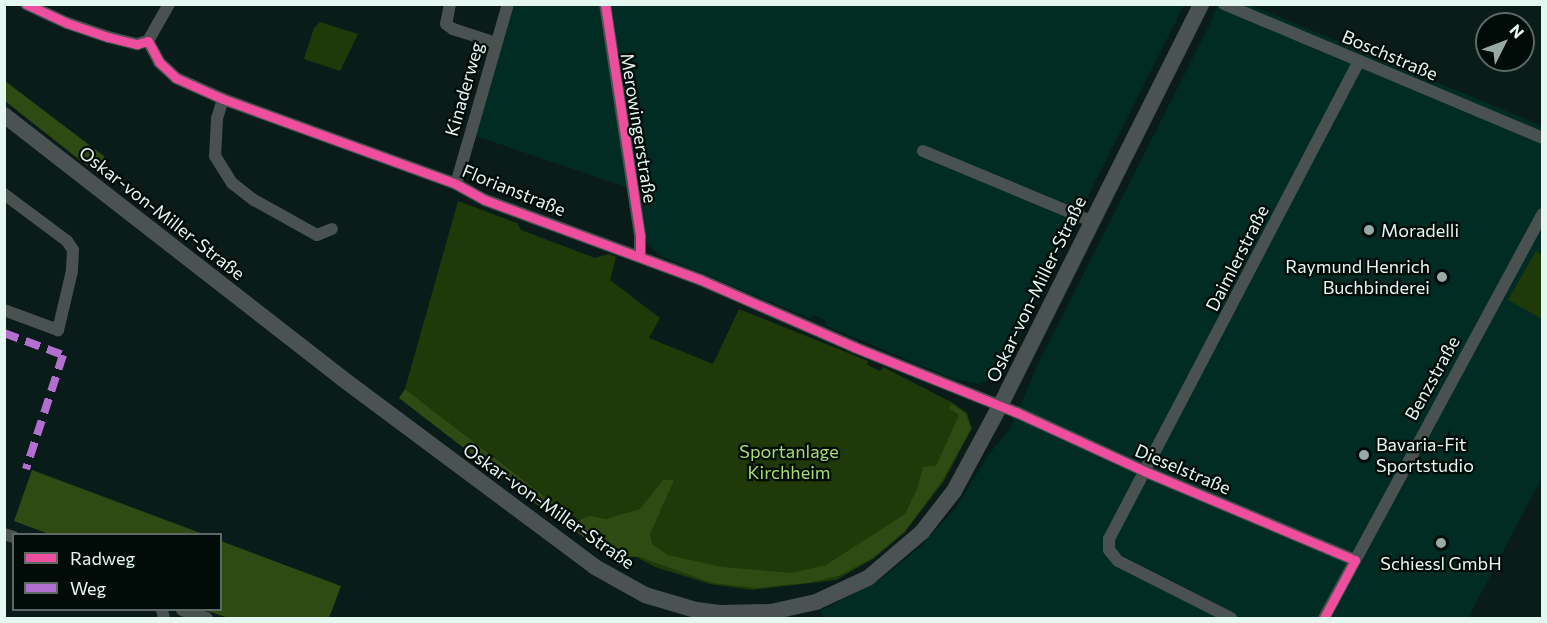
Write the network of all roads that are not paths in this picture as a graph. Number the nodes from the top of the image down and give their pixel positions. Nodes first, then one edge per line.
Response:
1 (26, 4) edge
2 (169, 4) edge
3 (450, 4) edge
4 (508, 4) edge
5 (605, 4) edge
6 (1201, 4) edge
7 (1224, 4) edge
8 (148, 41) junction
9 (496, 43) junction
10 (1359, 61) junction
11 (223, 99) junction
12 (4, 115) edge
13 (1542, 138) edge
14 (923, 151) dead end
15 (456, 184) junction
16 (4, 194) edge
17 (1542, 214) edge
18 (1091, 221) junction
19 (332, 229) dead end
20 (640, 256) junction
21 (4, 310) edge
22 (1000, 406) junction
23 (1144, 471) junction
24 (1355, 560) junction
25 (188, 611) edge
26 (207, 618) edge
27 (1231, 618) edge
28 (1324, 618) edge

1 - 8 street
2 - 8 street
3 - 9 street
4 - 9 street, Kinaderweg
5 - 20 street, Merowingerstraße
6 - 18 main road, Oskar-von-Miller-Straße
7 - 10 street, Boschstraße
8 - 11 street, Florianstraße
9 - 15 street, Kinaderweg
10 - 13 street, Boschstraße
10 - 23 street, Daimlerstraße
11 - 15 street, Florianstraße
11 - 19 street
12 - 22 main road, Oskar-von-Miller-Straße
14 - 18 street
15 - 20 street, Florianstraße
16 - 21 street
17 - 24 street, Benzstraße
18 - 22 main road, Oskar-von-Miller-Straße
20 - 22 street, Florianstraße
22 - 23 street, Dieselstraße
23 - 24 street, Dieselstraße
23 - 27 street, Daimlerstraße
24 - 28 street, Benzstraße
25 - 26 street

